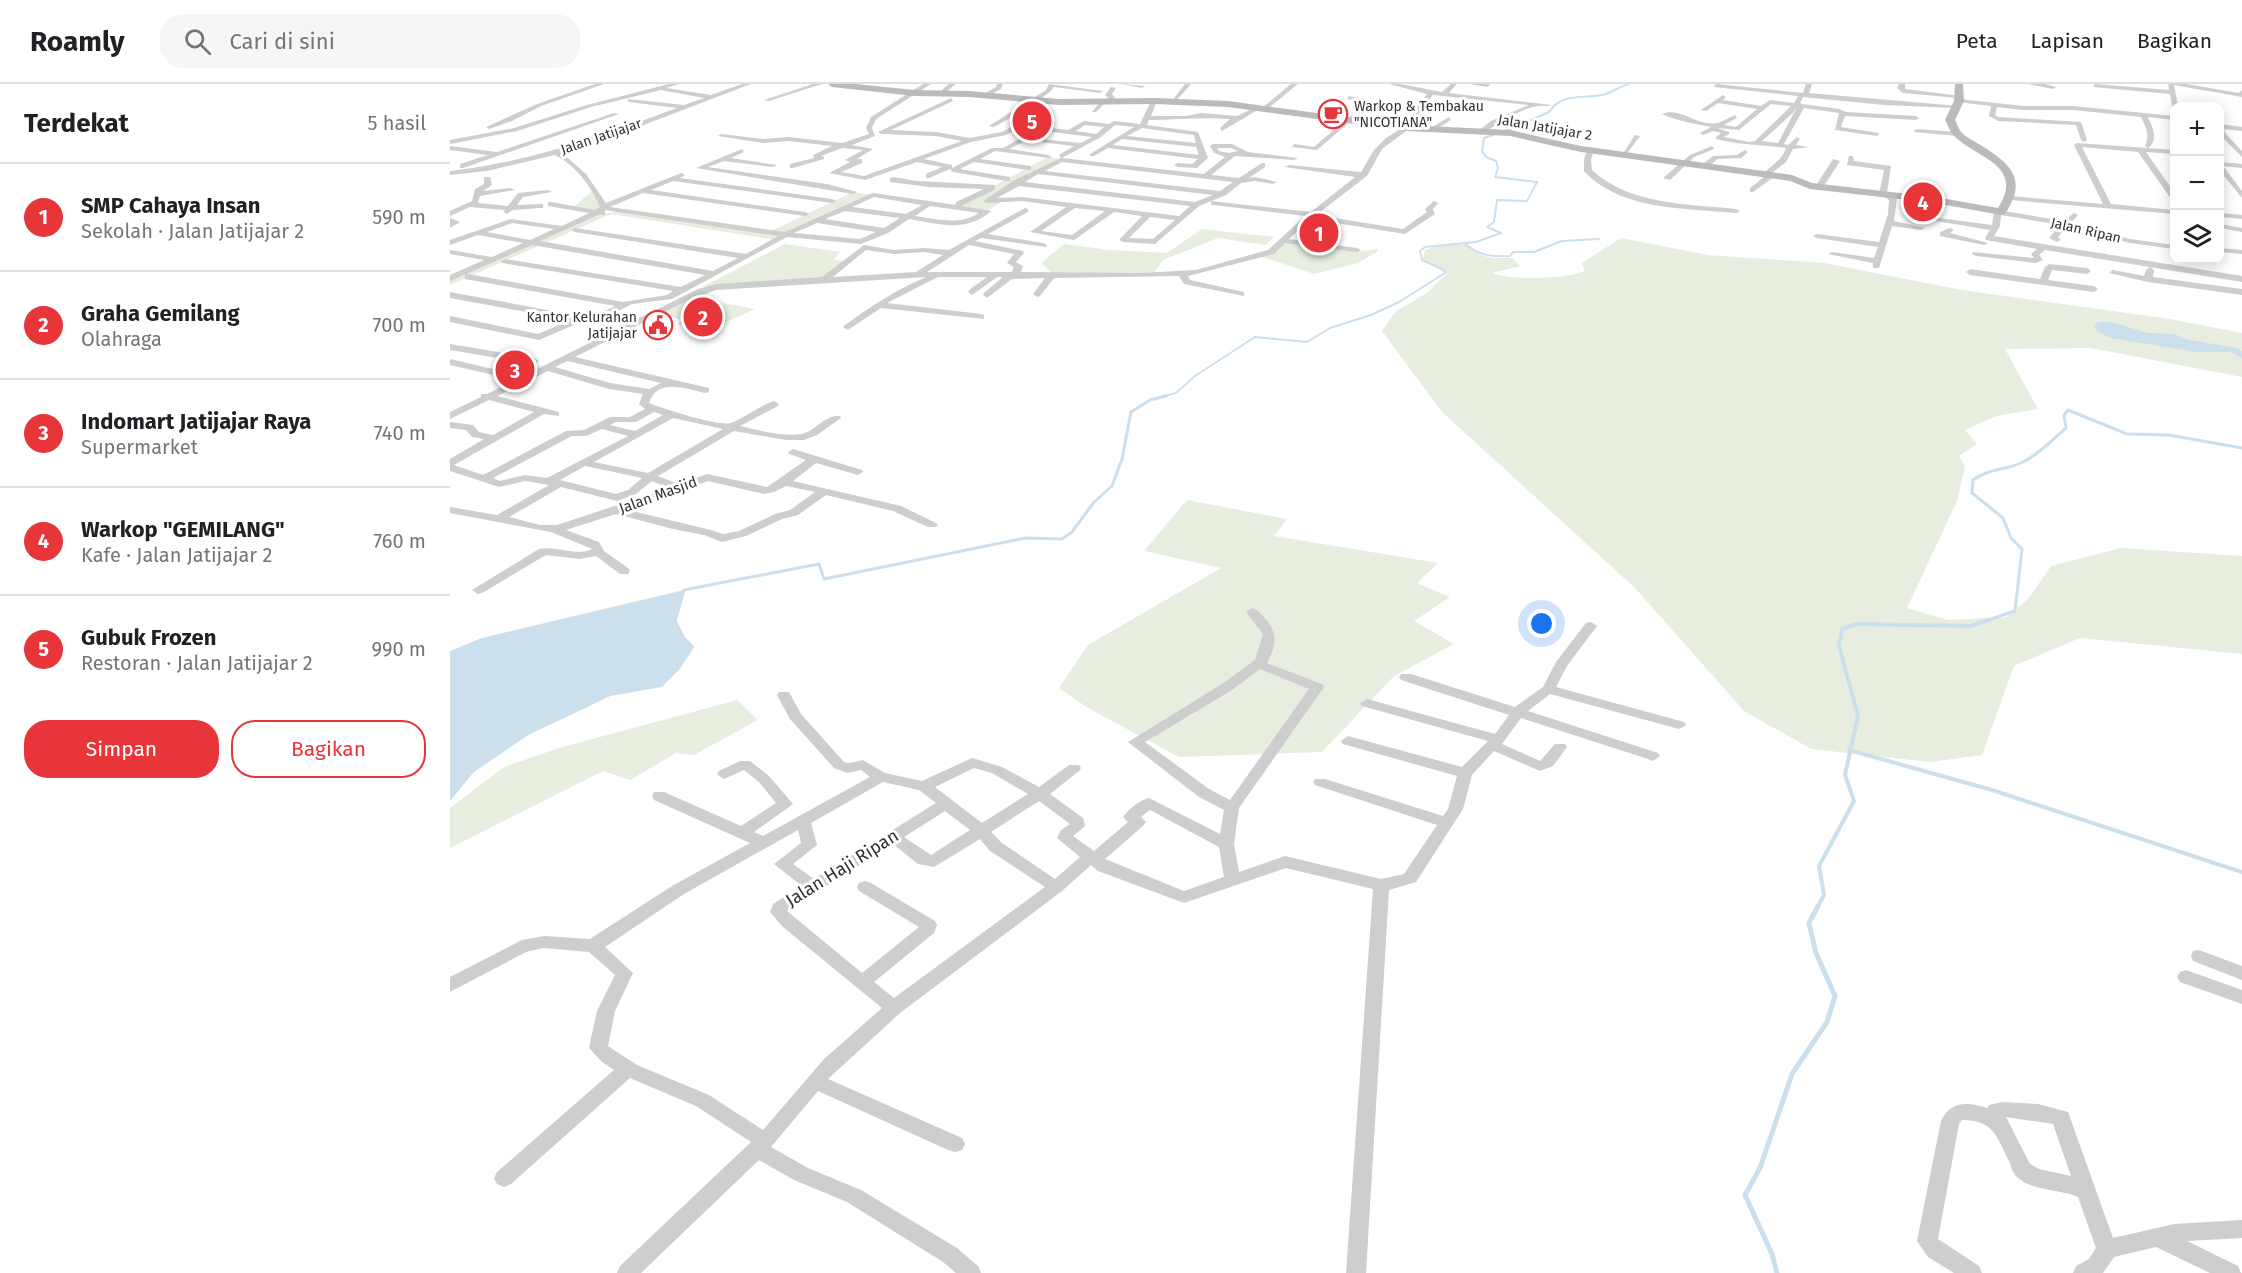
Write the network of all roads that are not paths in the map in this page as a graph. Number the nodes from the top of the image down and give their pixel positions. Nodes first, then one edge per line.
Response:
1 (601, 84) edge
2 (676, 84) edge
3 (725, 84) edge
4 (819, 84) edge
5 (832, 84) edge
6 (928, 84) edge
7 (953, 84) edge
8 (1000, 84) edge
9 (1052, 84) edge
10 (1124, 84) edge
11 (1188, 84) edge
12 (1295, 84) edge
13 (1392, 84) edge
14 (1454, 84) edge
15 (1473, 84) edge
16 (1809, 84) edge
17 (1902, 84) edge
18 (1959, 84) edge
19 (2031, 84) edge
20 (2157, 84) edge
21 (2234, 84) edge
22 (745, 85) edge
23 (861, 85) edge
24 (1487, 85) edge
25 (1716, 86) edge
26 (1740, 86) edge
27 (2095, 86) dead end
28 (2053, 87) dead end
29 (2172, 87) edge
30 (1113, 88) dead end
31 (658, 89) junction
32 (1100, 91) dead end
33 (913, 93) junction
34 (1431, 93) junction
35 (2242, 93) edge
36 (940, 94) junction
37 (1443, 95) junction
38 (1803, 95) junction
39 (984, 96) junction
40 (712, 97) junction
41 (1350, 98) dead end
42 (622, 99) junction
43 (1426, 99) junction
44 (767, 100) dead end
45 (951, 100) dead end
46 (1033, 100) junction
47 (2229, 100) dead end
48 (1132, 101) junction
49 (1154, 101) junction
50 (1173, 101) junction
51 (1463, 101) dead end
52 (1717, 101) junction
53 (1958, 101) junction
54 (1106, 102) junction
55 (2174, 102) edge
56 (1538, 103) junction
57 (1549, 105) dead end
58 (1799, 105) junction
59 (1994, 106) junction
60 (683, 107) junction
61 (1024, 107) junction
62 (1261, 108) junction
63 (1762, 108) junction
64 (580, 109) junction
65 (883, 110) junction
66 (1704, 110) dead end
67 (1094, 111) dead end
68 (927, 112) junction
69 (616, 114) junction
70 (1665, 114) dead end
71 (1842, 114) junction
72 (626, 116) dead end
73 (2144, 116) junction
74 (635, 117) dead end
75 (1735, 117) dead end
76 (1147, 118) junction
77 (1238, 118) junction
78 (1351, 118) junction
79 (1916, 118) dead end
80 (2170, 118) edge
81 (650, 119) junction
82 (1449, 119) dead end
83 (1481, 121) dead end
84 (2079, 123) junction
85 (2088, 123) dead end
86 (992, 126) dead end
87 (1018, 126) junction
88 (1109, 126) junction
89 (1719, 126) junction
90 (1742, 126) junction
91 (489, 127) dead end
92 (1141, 127) junction
93 (1405, 127) junction
94 (1751, 127) dead end
95 (2224, 127) edge
96 (1434, 128) junction
97 (1044, 129) junction
98 (1222, 129) dead end
99 (1711, 129) junction
100 (1761, 129) dead end
101 (2242, 129) edge
102 (1770, 130) junction
103 (1467, 131) junction
104 (1916, 131) dead end
105 (881, 132) junction
106 (1071, 132) junction
107 (1480, 132) junction
108 (872, 133) junction
109 (1703, 133) dead end
110 (494, 134) junction
111 (1877, 134) dead end
112 (1957, 134) junction
113 (1099, 136) junction
114 (1637, 136) dead end
115 (1121, 137) junction
116 (2224, 137) edge
117 (595, 139) junction
118 (1797, 139) dead end
119 (722, 140) dead end
120 (771, 140) junction
121 (970, 140) junction
122 (1040, 140) dead end
123 (2084, 140) dead end
124 (450, 142) edge
125 (536, 142) junction
126 (1757, 142) junction
127 (849, 145) junction
128 (1080, 145) junction
129 (1198, 145) junction
130 (1780, 145) junction
131 (1106, 146) junction
132 (1294, 146) dead end
133 (570, 147) junction
134 (757, 147) dead end
135 (1790, 147) junction
136 (1806, 147) dead end
137 (2144, 147) junction
138 (450, 148) edge
139 (1006, 148) dead end
140 (1712, 148) dead end
141 (1591, 150) junction
142 (742, 151) dead end
143 (2170, 151) edge
144 (1245, 152) junction
145 (1745, 152) dead end
146 (552, 153) junction
147 (498, 154) junction
148 (1624, 154) junction
149 (1061, 156) dead end
150 (1231, 156) junction
151 (2238, 156) edge
152 (1204, 157) junction
153 (1851, 157) dead end
154 (724, 158) junction
155 (1294, 158) dead end
156 (2147, 159) junction
157 (917, 160) junction
158 (974, 160) junction
159 (2156, 160) dead end
160 (1836, 161) dead end
161 (1685, 163) junction
162 (1262, 165) dead end
163 (1706, 165) junction
164 (793, 166) dead end
165 (2224, 166) edge
166 (2242, 166) edge
167 (1289, 167) dead end
168 (1028, 168) junction
169 (2224, 170) edge
170 (694, 171) junction
171 (450, 172) edge
172 (1036, 172) junction
173 (1768, 175) junction
174 (754, 176) junction
175 (929, 176) dead end
176 (1206, 176) junction
177 (1361, 176) junction
178 (1667, 178) dead end
179 (487, 179) dead end
180 (673, 179) junction
181 (894, 179) dead end
182 (1007, 179) junction
183 (1242, 181) junction
184 (1273, 182) dead end
185 (1016, 183) junction
186 (1819, 187) junction
187 (992, 188) junction
188 (1753, 189) dead end
189 (511, 190) dead end
190 (2170, 190) edge
191 (596, 191) junction
192 (644, 191) junction
193 (548, 192) dead end
194 (1223, 193) junction
195 (477, 194) junction
196 (1883, 194) junction
197 (586, 196) dead end
198 (2242, 196) edge
199 (627, 197) junction
200 (2010, 198) junction
201 (1005, 199) junction
202 (832, 201) junction
203 (987, 201) junction
204 (1214, 203) dead end
205 (1434, 203) dead end
206 (551, 204) dead end
207 (928, 204) junction
208 (958, 204) junction
209 (1196, 204) junction
210 (470, 205) junction
211 (540, 206) dead end
212 (949, 206) junction
213 (1074, 206) junction
214 (2108, 206) junction
215 (511, 208) junction
216 (841, 208) junction
217 (1260, 208) junction
218 (607, 210) junction
219 (1025, 210) dead end
220 (1112, 210) junction
221 (2130, 210) junction
222 (1736, 211) dead end
223 (986, 212) junction
224 (1998, 212) junction
225 (2170, 212) edge
226 (450, 214) edge
227 (805, 214) junction
228 (1148, 214) junction
229 (1310, 215) junction
230 (2074, 215) dead end
231 (2224, 215) edge
232 (1910, 216) dead end
233 (2242, 217) edge
234 (906, 218) junction
235 (1180, 218) junction
236 (1246, 218) dead end
237 (2170, 218) edge
238 (450, 220) edge
239 (814, 220) junction
240 (511, 221) junction
241 (700, 222) junction
242 (1889, 224) junction
243 (2065, 224) junction
244 (450, 226) edge
245 (690, 226) junction
246 (2224, 227) edge
247 (562, 228) junction
248 (1921, 228) dead end
249 (1994, 228) junction
250 (575, 230) junction
251 (1950, 230) dead end
252 (2242, 230) edge
253 (885, 231) junction
254 (478, 232) junction
255 (769, 232) junction
256 (787, 234) junction
257 (980, 235) junction
258 (1817, 236) dead end
259 (776, 240) junction
260 (1282, 240) junction
261 (1987, 240) junction
262 (2057, 240) dead end
263 (969, 242) junction
264 (450, 243) edge
265 (530, 243) junction
266 (2145, 243) junction
267 (540, 245) junction
268 (1043, 245) dead end
269 (1882, 245) junction
270 (2170, 246) edge
271 (2043, 248) junction
272 (1357, 250) dead end
273 (2224, 250) edge
274 (450, 252) edge
275 (2242, 252) edge
276 (951, 253) junction
277 (1832, 254) dead end
278 (1976, 254) junction
279 (747, 257) junction
280 (491, 260) junction
281 (505, 261) junction
282 (2146, 265) junction
283 (2087, 271) dead end
284 (450, 272) edge
285 (1970, 272) junction
286 (1183, 273) junction
287 (2114, 273) dead end
288 (714, 274) junction
289 (918, 274) junction
290 (464, 275) junction
291 (936, 275) junction
292 (994, 276) junction
293 (1051, 276) junction
294 (1012, 277) junction
295 (450, 278) edge
296 (825, 279) junction
297 (2148, 279) junction
298 (2242, 279) edge
299 (2043, 282) junction
300 (450, 285) edge
301 (1966, 285) dead end
302 (2094, 289) dead end
303 (681, 290) junction
304 (972, 292) dead end
305 (2242, 292) edge
306 (1037, 294) dead end
307 (1241, 294) dead end
308 (450, 295) edge
309 (987, 295) dead end
310 (624, 304) junction
311 (879, 305) junction
312 (981, 317) dead end
313 (450, 319) edge
314 (580, 319) junction
315 (593, 321) junction
316 (848, 327) dead end
317 (623, 328) junction
318 (450, 348) edge
319 (567, 358) junction
320 (534, 361) dead end
321 (450, 362) edge
322 (546, 367) junction
323 (524, 379) junction
324 (670, 382) junction
325 (705, 390) dead end
326 (651, 392) junction
327 (485, 396) junction
328 (774, 404) dead end
329 (654, 408) junction
330 (542, 411) junction
331 (674, 413) junction
332 (555, 414) dead end
333 (450, 416) edge
334 (836, 418) dead end
335 (450, 425) edge
336 (599, 425) junction
337 (730, 429) junction
338 (638, 435) junction
339 (494, 438) junction
340 (794, 452) dead end
341 (815, 458) junction
342 (584, 463) junction
343 (450, 465) edge
344 (858, 472) dead end
345 (651, 477) junction
346 (483, 479) junction
347 (547, 482) junction
348 (784, 482) junction
349 (560, 483) junction
350 (680, 488) junction
351 (824, 491) junction
352 (450, 510) edge
353 (615, 510) junction
354 (499, 518) junction
355 (932, 525) dead end
356 (553, 529) junction
357 (598, 552) junction
358 (624, 571) dead end
359 (478, 590) dead end
360 (1252, 612) dead end
361 (1591, 626) dead end
362 (1258, 664) junction
363 (1406, 677) dead end
364 (1548, 689) junction
365 (784, 695) dead end
366 (1367, 702) dead end
367 (1518, 712) junction
368 (1679, 725) dead end
369 (1348, 741) dead end
370 (1495, 742) junction
371 (1560, 747) dead end
372 (1653, 756) dead end
373 (1074, 768) dead end
374 (1465, 773) junction
375 (724, 774) dead end
376 (881, 777) junction
377 (1320, 782) dead end
378 (924, 786) junction
379 (1039, 794) junction
380 (659, 796) dead end
381 (945, 804) junction
382 (1232, 808) junction
383 (803, 821) junction
384 (1444, 822) junction
385 (980, 830) junction
386 (743, 832) junction
387 (893, 836) junction
388 (765, 843) junction
389 (1226, 844) junction
390 (1092, 858) junction
391 (1233, 880) junction
392 (1381, 885) junction
393 (813, 886) junction
394 (866, 887) dead end
395 (1056, 887) junction
396 (592, 946) junction
397 (2199, 956) dead end
398 (2242, 973) edge
399 (2186, 977) dead end
400 (452, 981) edge
401 (861, 983) junction
402 (2242, 997) edge
403 (894, 1008) junction
404 (628, 1069) junction
405 (816, 1082) junction
406 (1995, 1119) junction
407 (955, 1144) dead end
408 (761, 1145) junction
409 (504, 1178) dead end
410 (2086, 1191) junction
411 (2242, 1229) edge
412 (2157, 1237) junction
413 (2099, 1265) edge
414 (627, 1273) edge
415 (971, 1273) edge
416 (1356, 1273) edge
417 (1972, 1273) edge
418 (2231, 1273) edge

1 - 91 street
2 - 31 street
3 - 22 street
4 - 44 street
5 - 23 street, Jalan Jatijajar 2
6 - 33 street
7 - 36 street
8 - 39 street
9 - 32 street
9 - 46 street
10 - 48 street
11 - 50 street
12 - 62 street
13 - 34 street
14 - 37 street
15 - 24 street
16 - 38 street
17 - 53 street
18 - 53 street
19 - 28 street
20 - 29 street
21 - 35 street
22 - 40 street, Jalan Jatijajar
23 - 33 street, Jalan Jatijajar 2
25 - 26 street
26 - 38 street
26 - 52 street
27 - 29 street
29 - 35 street
29 - 47 street
29 - 55 street
30 - 54 street
31 - 40 street
31 - 42 street
33 - 36 street, Jalan Jatijajar 2
33 - 65 street
34 - 37 street
34 - 43 street
36 - 39 street, Jalan Jatijajar 2
37 - 56 street
38 - 53 street
38 - 58 street
39 - 46 street, Jalan Jatijajar 2
40 - 60 street, Jalan Jatijajar
41 - 78 street
42 - 60 street
42 - 64 street
43 - 51 street
43 - 93 street
45 - 68 street
46 - 54 street, Jalan Jatijajar 2
46 - 61 street
48 - 49 street, Jalan Jatijajar 2
48 - 54 street, Jalan Jatijajar 2
49 - 50 street, Jalan Jatijajar 2
49 - 76 street
50 - 62 street, Jalan Jatijajar 2
52 - 63 street
52 - 66 street
53 - 59 street
53 - 112 street
54 - 67 street
56 - 57 street
56 - 107 street
58 - 63 street
58 - 71 street
58 - 102 street
58 - 130 street
59 - 73 street
59 - 84 street
60 - 81 street, Jalan Jatijajar
60 - 117 street
61 - 86 street
61 - 87 street
62 - 77 street
62 - 78 street, Jalan Jatijajar 2
63 - 90 street
64 - 69 street
64 - 110 street
65 - 68 street
65 - 108 street
68 - 105 street
69 - 72 street
69 - 125 street
70 - 89 street
71 - 79 street
71 - 111 street
73 - 80 street
73 - 137 street
74 - 81 street
75 - 89 street
76 - 77 street
76 - 92 street
77 - 98 street
78 - 93 street, Jalan Jatijajar 2
78 - 132 street
81 - 117 street, Jalan Jatijajar
82 - 96 street
83 - 103 street
84 - 85 street
84 - 123 street
87 - 97 street
87 - 121 street
88 - 92 street
88 - 106 street
88 - 113 street
89 - 90 street
89 - 99 street
90 - 94 street
92 - 115 street
92 - 129 street
93 - 96 street, Jalan Jatijajar 2
93 - 177 street
95 - 101 street
96 - 103 street, Jalan Jatijajar 2
97 - 106 street
97 - 139 street
99 - 109 street
99 - 126 street
100 - 102 street
102 - 126 street
103 - 107 street, Jalan Jatijajar 2
104 - 112 street
105 - 108 street
105 - 121 street
106 - 113 street
107 - 141 street, Jalan Jatijajar 2
108 - 127 street
110 - 124 street
110 - 125 street
112 - 200 street
113 - 128 street
114 - 148 street
115 - 129 street
115 - 131 street
116 - 151 street
117 - 133 street, Jalan Jatijajar
118 - 135 street
119 - 120 street
120 - 127 street
120 - 134 street
121 - 157 street
122 - 128 street
125 - 133 street
125 - 147 street
126 - 130 street
127 - 157 street
127 - 164 street
128 - 149 street
129 - 152 street
130 - 135 street
131 - 152 street
131 - 152 street
133 - 146 street, Jalan Jatijajar
135 - 136 street
135 - 173 street
137 - 143 street
137 - 156 street
137 - 214 street
138 - 147 street
140 - 161 street
141 - 148 street, Jalan Jatijajar 2
141 - 222 street
142 - 154 street
144 - 150 street
144 - 150 street
144 - 155 street
145 - 163 street
146 - 171 street, Jalan Jatijajar
146 - 191 street
147 - 171 street
148 - 161 street, Jalan Jatijajar 2
150 - 176 street
153 - 196 street
154 - 170 street
154 - 174 street
156 - 159 street
156 - 190 street
157 - 175 street
158 - 168 street
158 - 168 street
158 - 182 street
160 - 186 street
161 - 163 street, Jalan Jatijajar 2
161 - 178 street
162 - 183 street
163 - 173 street, Jalan Jatijajar 2
165 - 166 street
167 - 177 street
168 - 182 street
169 - 198 street
170 - 174 street
170 - 180 street
172 - 176 street
172 - 185 street
172 - 194 street
173 - 186 street, Jalan Jatijajar 2
173 - 188 street
174 - 202 street
176 - 183 street
177 - 229 street
179 - 195 street
180 - 192 street
180 - 202 street
181 - 187 street
182 - 187 street
183 - 184 street
183 - 194 street
185 - 203 street
185 - 209 street
186 - 196 street, Jalan Jatijajar 2
187 - 208 street
189 - 195 street
191 - 197 street
191 - 199 street
191 - 218 street
192 - 199 street
192 - 227 street
193 - 215 street
194 - 209 street
195 - 210 street
196 - 224 street, Jalan Jatijajar 2
196 - 242 street
199 - 218 street
200 - 214 street
200 - 224 street
201 - 203 street
201 - 213 street
201 - 223 street
202 - 227 street
203 - 208 street
204 - 217 street
205 - 229 street
206 - 218 street
207 - 212 street
207 - 216 street
207 - 234 street
208 - 212 street
209 - 235 street
210 - 215 street
210 - 226 street
211 - 215 street
212 - 223 street
213 - 220 street
213 - 220 street
214 - 221 street
215 - 240 street
216 - 234 street
216 - 239 street
217 - 229 street
217 - 236 street
218 - 241 street
218 - 245 street
218 - 247 street
218 - 250 street
219 - 257 street
220 - 228 street
221 - 225 street
221 - 237 street
223 - 234 street
224 - 243 street, Jalan Ripan
224 - 249 street
227 - 255 street
228 - 235 street
228 - 235 street
229 - 260 street
230 - 243 street
231 - 233 street
232 - 249 street
234 - 253 street
238 - 244 street
239 - 253 street
239 - 256 street
240 - 247 street
240 - 254 street
241 - 245 street
241 - 255 street
242 - 248 street
242 - 269 street
243 - 262 street
243 - 266 street, Jalan Ripan
245 - 259 street
246 - 252 street
247 - 265 street
249 - 261 street
250 - 267 street
250 - 279 street
251 - 261 street
253 - 256 street
254 - 264 street
254 - 265 street
255 - 256 street
256 - 259 street
257 - 263 street
257 - 268 street
258 - 269 street
259 - 279 street
260 - 272 street
260 - 286 street
261 - 271 street
261 - 278 street
263 - 276 street
263 - 294 street
265 - 267 street
265 - 280 street
266 - 270 street, Jalan Ripan
266 - 282 street
267 - 281 street
267 - 288 street
269 - 277 street
271 - 278 street
271 - 282 street
273 - 275 street
274 - 280 street
276 - 289 street
276 - 296 street
278 - 285 street
279 - 288 street
280 - 290 street
281 - 290 street
281 - 303 street
282 - 297 street
282 - 298 street
283 - 299 street
284 - 290 street
285 - 299 street
285 - 301 street
286 - 293 street
286 - 307 street
287 - 297 street
288 - 303 street
289 - 291 street
289 - 296 street
290 - 295 street
290 - 300 street
290 - 310 street
291 - 292 street
291 - 311 street
292 - 294 street
292 - 304 street
293 - 294 street
293 - 306 street
294 - 309 street
296 - 317 street
297 - 305 street
299 - 302 street
303 - 310 street
308 - 314 street
310 - 315 street
311 - 312 street
311 - 316 street
313 - 314 street
314 - 315 street
315 - 317 street
317 - 319 street
318 - 320 street
319 - 322 street
319 - 324 street
321 - 323 street
322 - 323 street
322 - 326 street
323 - 327 street
324 - 325 street
324 - 326 street
326 - 329 street
327 - 330 street
327 - 333 street
328 - 337 street
329 - 331 street
329 - 336 street
330 - 332 street
330 - 339 street
331 - 337 street
331 - 338 street
334 - 337 street
335 - 339 street
336 - 338 street
336 - 346 street
337 - 345 street
338 - 342 street
339 - 343 street
340 - 341 street
341 - 344 street
341 - 348 street
342 - 345 street
342 - 347 street
343 - 346 street
345 - 349 street
345 - 350 street
346 - 347 street
347 - 349 street
348 - 350 street, Jalan Masjid
348 - 351 street, Jalan Masjid
349 - 354 street
350 - 353 street, Jalan Masjid
351 - 353 street
351 - 355 street, Jalan Masjid
352 - 354 street, Jalan Masjid
353 - 356 street, Jalan Masjid
354 - 356 street, Jalan Masjid
356 - 357 street
357 - 358 street
357 - 359 street
360 - 362 street
361 - 364 street
362 - 382 street
362 - 382 street
363 - 367 street
364 - 367 street
364 - 368 street
365 - 376 street
366 - 370 street
367 - 370 street
367 - 372 street
369 - 374 street
370 - 371 street
370 - 374 street
373 - 379 street
374 - 384 street
375 - 386 street
376 - 378 street
376 - 383 street
377 - 384 street
378 - 379 street
378 - 381 street
379 - 385 street
379 - 390 street
380 - 386 street
381 - 385 street
381 - 387 street, Jalan Haji Ripan
382 - 389 street
383 - 388 street
383 - 393 street
384 - 392 street
385 - 387 street
385 - 395 street
386 - 388 street
387 - 393 street, Jalan Haji Ripan
388 - 396 street
389 - 390 street
389 - 391 street
390 - 391 street
390 - 395 street
391 - 392 street
392 - 416 street
393 - 401 street, Jalan Haji Ripan
394 - 401 street
395 - 403 street
396 - 400 street
396 - 404 street
397 - 398 street
399 - 402 street
401 - 403 street, Jalan Haji Ripan
403 - 405 street
404 - 408 street
404 - 409 street
405 - 407 street
405 - 408 street
406 - 410 street
406 - 410 street
406 - 417 street
408 - 414 street
408 - 415 street
410 - 413 street
411 - 412 street
412 - 413 street
412 - 418 street

